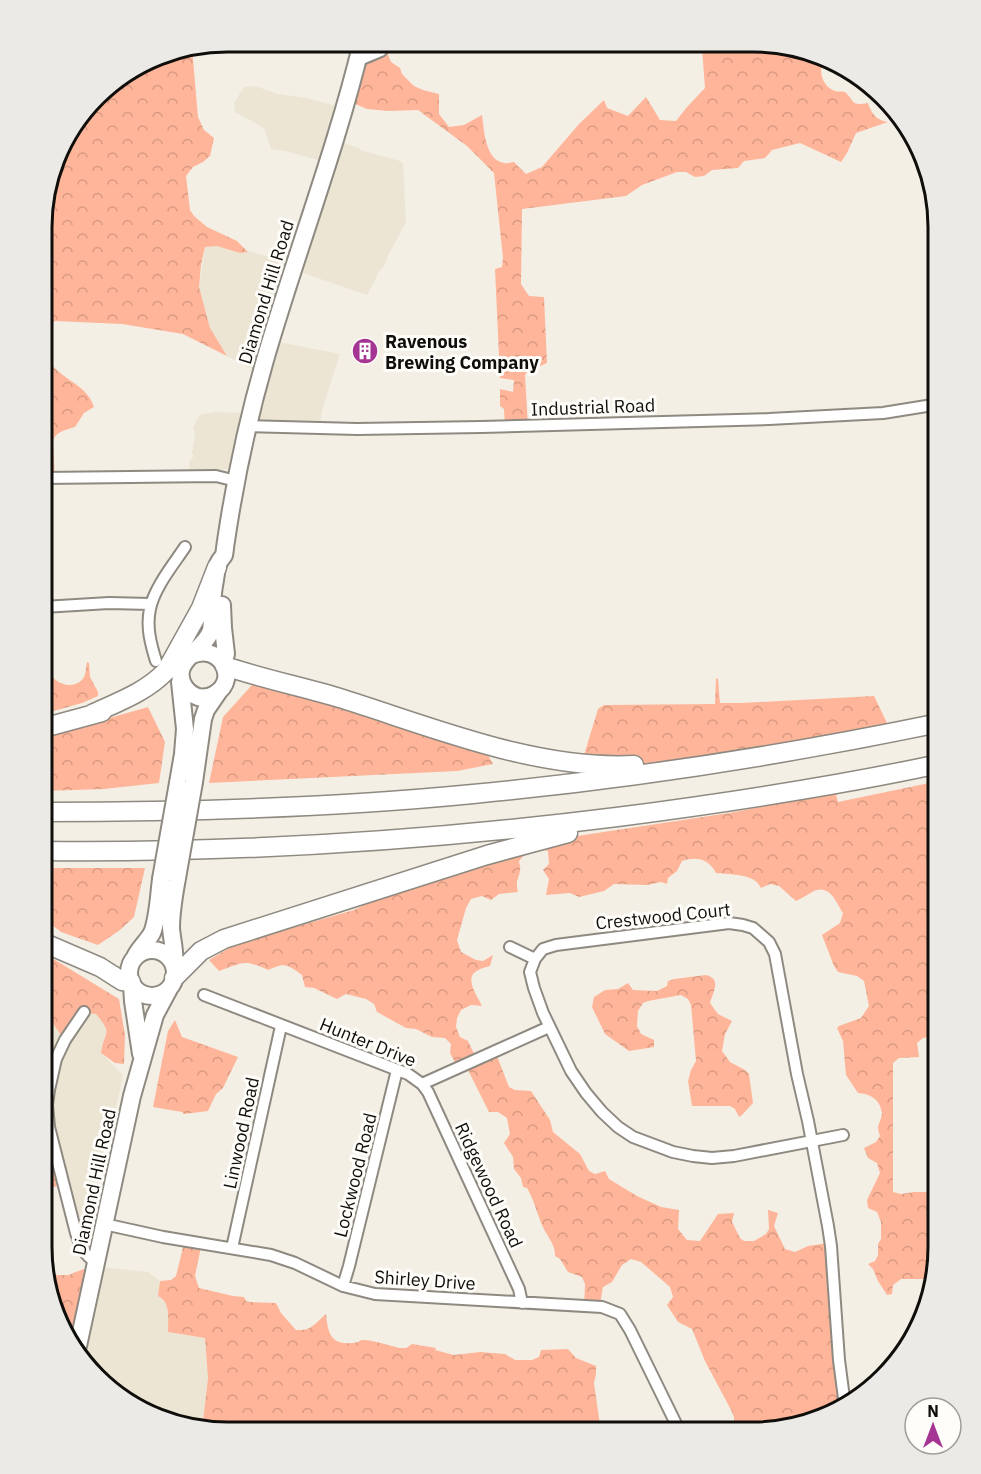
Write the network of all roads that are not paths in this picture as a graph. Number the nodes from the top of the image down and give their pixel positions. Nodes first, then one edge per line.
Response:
1 (359, 52) edge
2 (379, 52) edge
3 (357, 61) junction
4 (928, 406) edge
5 (248, 426) junction
6 (52, 478) edge
7 (236, 481) junction
8 (185, 547) dead end
9 (220, 562) junction
10 (151, 604) junction
11 (52, 606) edge
12 (156, 661) dead end
13 (185, 664) junction
14 (224, 665) junction
15 (219, 691) junction
16 (92, 714) junction
17 (52, 725) edge
18 (928, 725) edge
19 (752, 758) junction
20 (928, 766) edge
21 (186, 782) junction
22 (666, 811) junction
23 (52, 812) edge
24 (52, 851) edge
25 (169, 879) junction
26 (52, 946) edge
27 (510, 947) dead end
28 (135, 958) junction
29 (535, 959) junction
30 (173, 978) junction
31 (132, 983) junction
32 (204, 995) dead end
33 (84, 1012) dead end
34 (281, 1026) junction
35 (549, 1027) junction
36 (142, 1061) junction
37 (397, 1070) junction
38 (52, 1077) edge
39 (422, 1084) junction
40 (843, 1135) dead end
41 (52, 1139) edge
42 (812, 1141) junction
43 (104, 1224) junction
44 (232, 1248) junction
45 (96, 1263) junction
46 (343, 1286) junction
47 (522, 1303) junction
48 (79, 1339) edge
49 (844, 1396) edge
50 (675, 1421) edge

1 - 3 main road, Diamond Hill Road
2 - 3 street
3 - 5 main road, Diamond Hill Road
4 - 5 street, Industrial Road
5 - 7 main road, Diamond Hill Road
6 - 7 street
7 - 9 main road, Diamond Hill Road
8 - 10 street
9 - 13 main road, Diamond Hill Road
9 - 14 main road, Diamond Hill Road
9 - 16 highway
10 - 11 street
10 - 12 street
13 - 14 main road
13 - 15 main road
13 - 16 highway
13 - 21 main road
14 - 15 main road, Diamond Hill Road
14 - 19 highway
15 - 21 main road
16 - 17 highway
18 - 19 highway
19 - 23 highway
20 - 22 highway
21 - 25 main road, bridge
22 - 24 highway
22 - 30 highway
25 - 28 main road
25 - 30 main road
26 - 31 highway
27 - 29 street
28 - 30 main road
28 - 31 main road
29 - 35 street
29 - 42 street, Crestwood Court
30 - 31 main road
30 - 36 main road, Diamond Hill Road
31 - 36 main road, Diamond Hill Road
32 - 34 street, Hunter Drive
33 - 38 street
34 - 37 street, Hunter Drive
34 - 44 street, Linwood Road
35 - 39 street, Hunter Drive
35 - 42 street
36 - 43 main road, Diamond Hill Road
37 - 39 street, Hunter Drive
37 - 46 street, Lockwood Road
39 - 47 street, Ridgewood Road
40 - 42 street
41 - 45 street
42 - 49 street, Crestwood Court
43 - 44 street, Shirley Drive
43 - 45 main road, Diamond Hill Road
44 - 46 street, Shirley Drive
45 - 48 main road, Diamond Hill Road
46 - 47 street, Shirley Drive
47 - 50 street, Shirley Drive

